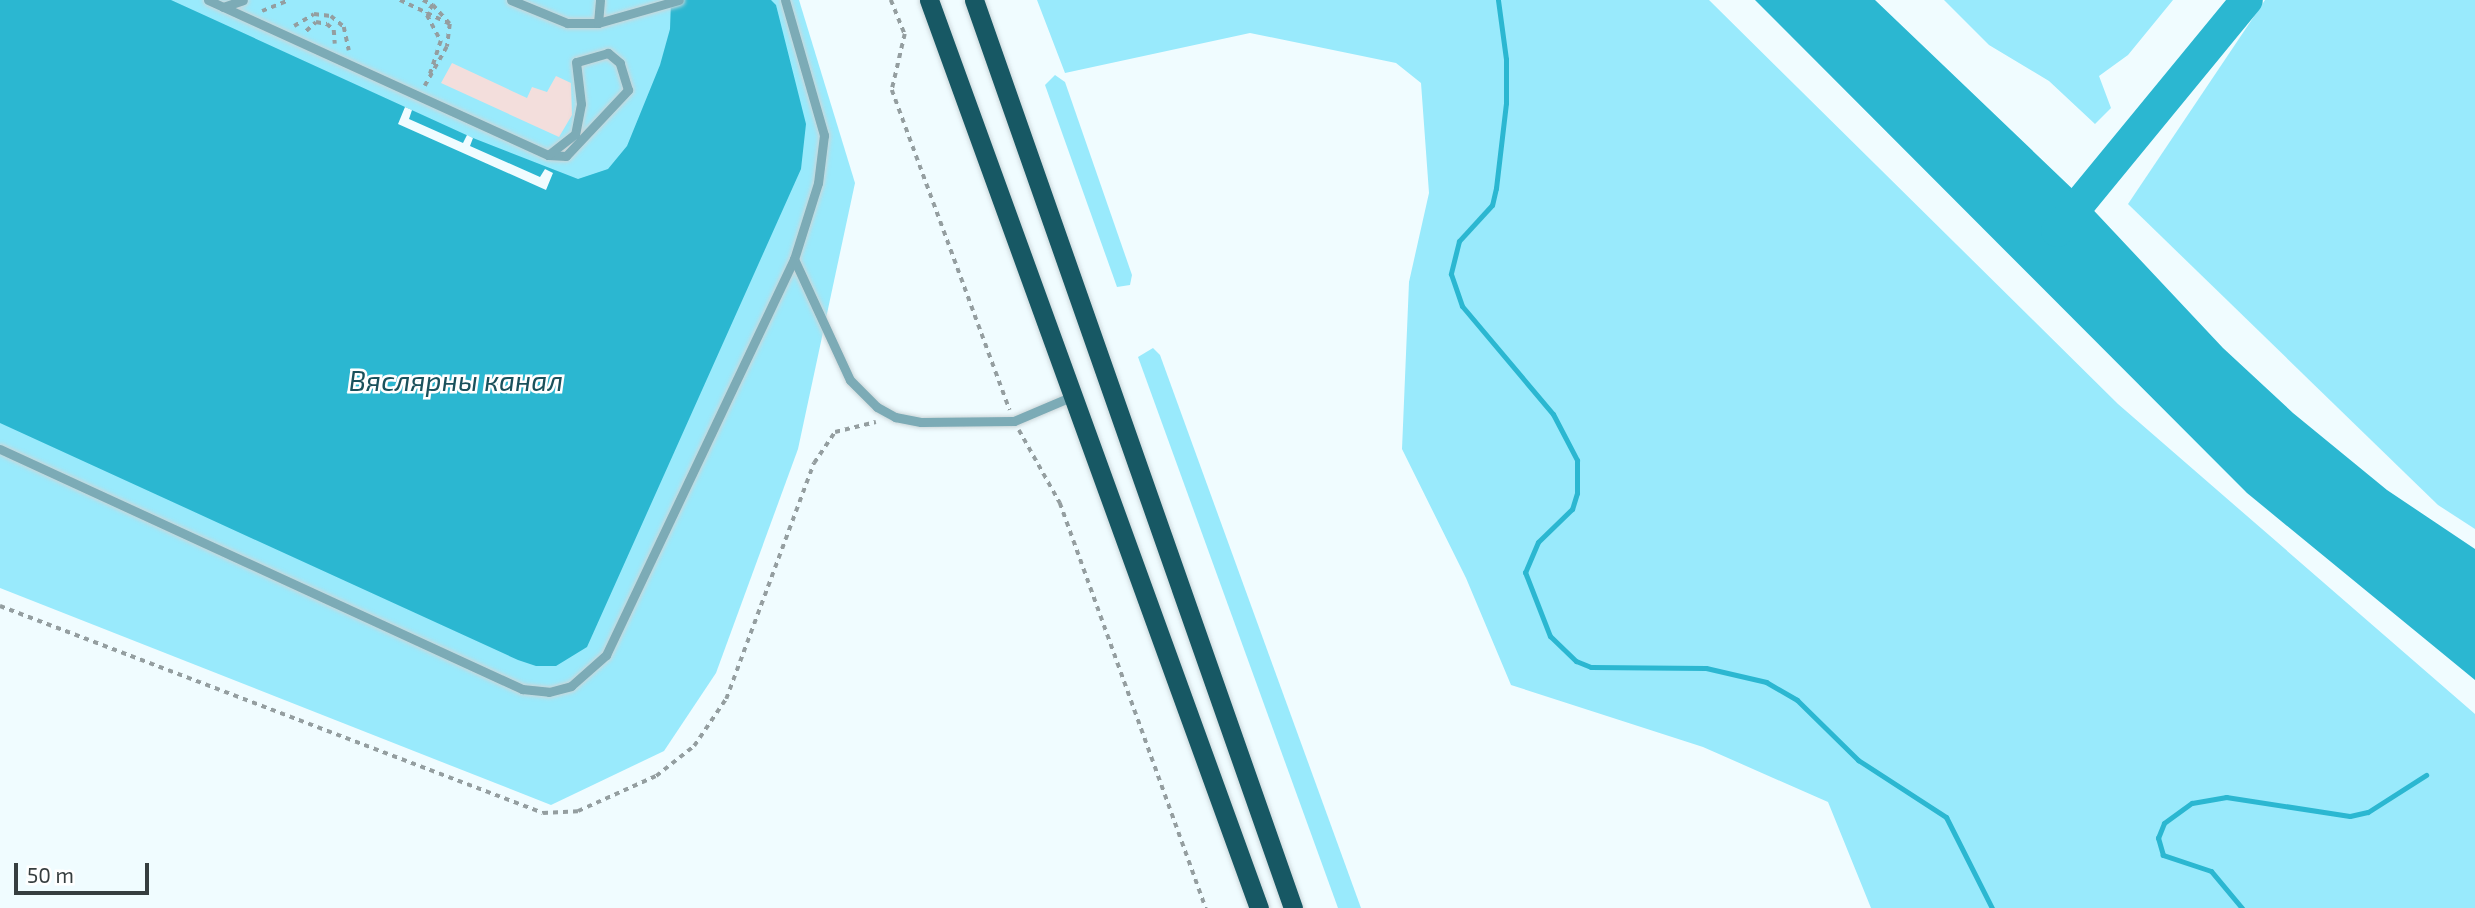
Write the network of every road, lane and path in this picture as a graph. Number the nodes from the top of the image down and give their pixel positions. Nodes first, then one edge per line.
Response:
1 (208, 0) edge
2 (243, 0) edge
3 (400, 0) edge
4 (423, 0) edge
5 (511, 0) edge
6 (600, 0) edge
7 (679, 0) edge
8 (785, 0) edge
9 (891, 0) edge
10 (929, 0) edge
11 (974, 0) edge
12 (433, 5) junction
13 (223, 7) junction
14 (427, 14) junction
15 (450, 23) junction
16 (598, 23) junction
17 (292, 27) dead end
18 (305, 33) dead end
19 (334, 46) dead end
20 (349, 52) dead end
21 (548, 155) junction
22 (794, 259) junction
23 (1073, 396) junction
24 (1014, 421) junction
25 (0, 449) edge
26 (1206, 908) edge
27 (1259, 908) edge
28 (1293, 908) edge

1 - 13 lane
2 - 13 lane
3 - 14 path
4 - 12 path
5 - 16 lane
6 - 16 lane
7 - 16 lane
8 - 22 lane
9 - 24 path
10 - 23 highway
11 - 28 highway
12 - 14 path
12 - 15 path
13 - 21 lane
14 - 15 path
14 - 15 path
17 - 20 path
18 - 19 path
21 - 21 lane
22 - 24 lane
22 - 25 lane
23 - 24 lane
23 - 27 highway
24 - 26 path

